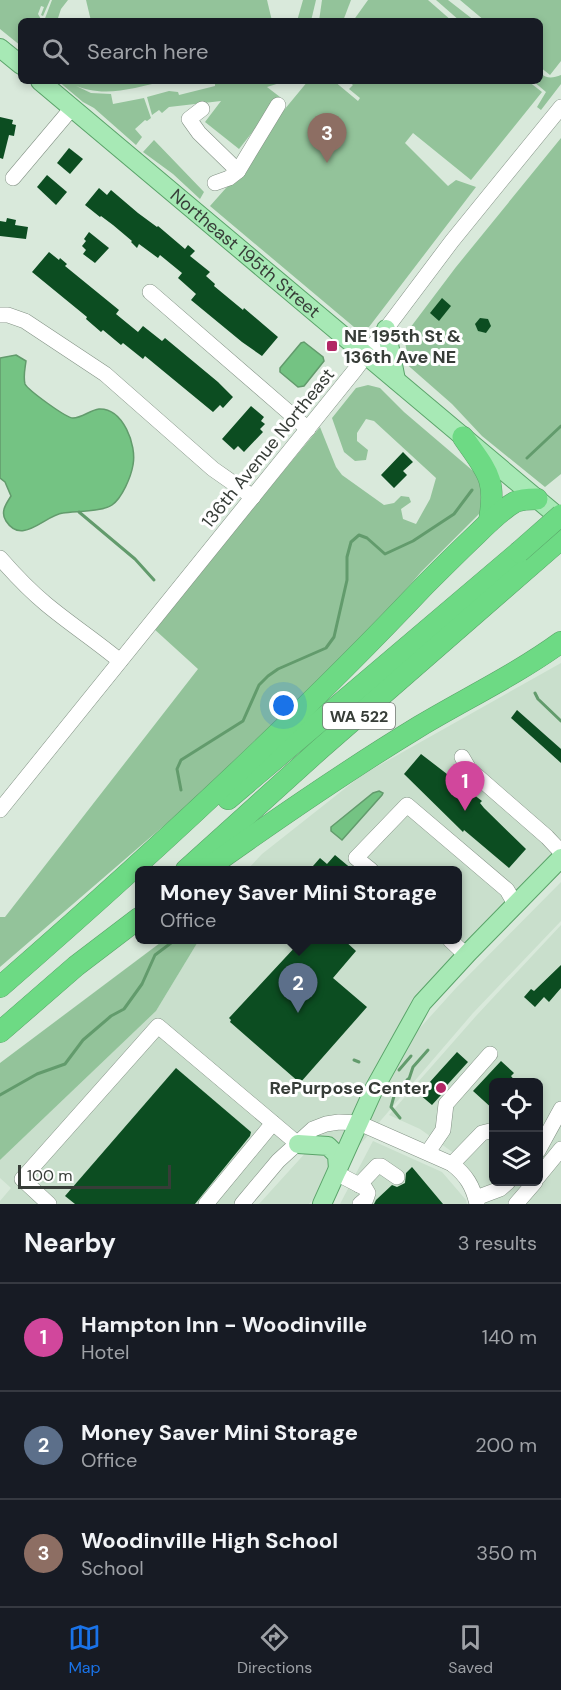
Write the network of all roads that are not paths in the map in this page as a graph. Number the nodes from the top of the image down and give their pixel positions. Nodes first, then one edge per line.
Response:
1 (0, 48) edge
2 (18, 63) edge
3 (44, 84) edge
4 (278, 105) dead end
5 (561, 107) edge
6 (72, 108) junction
7 (202, 109) dead end
8 (238, 171) junction
9 (12, 178) dead end
10 (215, 183) dead end
11 (150, 292) dead end
12 (0, 315) edge
13 (386, 329) junction
14 (366, 354) junction
15 (396, 380) junction
16 (308, 429) junction
17 (463, 437) junction
18 (253, 497) junction
19 (537, 500) junction
20 (561, 517) edge
21 (489, 522) junction
22 (561, 539) edge
23 (0, 558) edge
24 (526, 558) junction
25 (561, 642) edge
26 (120, 661) junction
27 (462, 757) dead end
28 (0, 810) edge
29 (561, 852) edge
30 (561, 858) edge
31 (137, 866) edge
32 (142, 866) edge
33 (190, 866) edge
34 (211, 866) edge
35 (366, 866) edge
36 (135, 868) edge
37 (135, 872) edge
38 (112, 890) junction
39 (515, 904) junction
40 (135, 917) edge
41 (135, 921) edge
42 (109, 940) junction
43 (455, 944) edge
44 (466, 955) junction
45 (0, 987) edge
46 (0, 1032) edge
47 (490, 1054) dead end
48 (561, 1109) edge
49 (273, 1123) junction
50 (359, 1123) junction
51 (489, 1131) edge
52 (543, 1142) edge
53 (298, 1144) junction
54 (561, 1149) edge
55 (428, 1152) junction
56 (452, 1164) junction
57 (337, 1171) junction
58 (543, 1171) edge
59 (397, 1177) dead end
60 (359, 1185) junction
61 (503, 1186) edge
62 (531, 1186) edge
63 (476, 1201) edge
64 (49, 1204) edge
65 (206, 1204) edge
66 (242, 1204) edge
67 (322, 1204) edge
68 (360, 1204) edge
69 (516, 1204) edge

1 - 2 main road
3 - 6 main road, Northeast 195th Street
4 - 8 street
5 - 13 street, 136th Avenue Northeast
6 - 9 street
6 - 14 main road, Northeast 195th Street
7 - 8 street
8 - 10 street
11 - 16 street
12 - 18 street
13 - 14 street, 136th Avenue Northeast
13 - 15 main road
14 - 15 main road, Northeast 195th Street
14 - 16 street, 136th Avenue Northeast
15 - 17 main road, Northeast 195th Street
16 - 18 street, 136th Avenue Northeast
17 - 19 main road, Northeast 195th Street
17 - 21 highway
18 - 26 street, 136th Avenue Northeast
19 - 20 main road, Northeast 195th Street
19 - 21 highway
20 - 24 highway, WA 522, bridge
21 - 31 highway
22 - 24 highway, WA 522
23 - 26 street
24 - 32 highway, WA 522
24 - 33 highway, WA 522
25 - 34 highway
26 - 28 street, 136th Avenue Northeast
27 - 29 street
30 - 39 main road
35 - 39 street
36 - 38 highway
37 - 38 highway, WA 522
38 - 45 highway, WA 522
39 - 44 main road
40 - 42 highway
41 - 42 highway
42 - 46 highway
43 - 44 street
44 - 50 main road
47 - 55 street
48 - 52 street
49 - 53 street
49 - 64 street
49 - 65 street
50 - 53 street
50 - 55 street
50 - 57 main road
51 - 56 street
53 - 57 main road
53 - 66 street
54 - 58 street
55 - 56 street
56 - 63 street
57 - 60 street
57 - 67 main road
59 - 60 street
60 - 68 street
61 - 63 street
62 - 69 street

